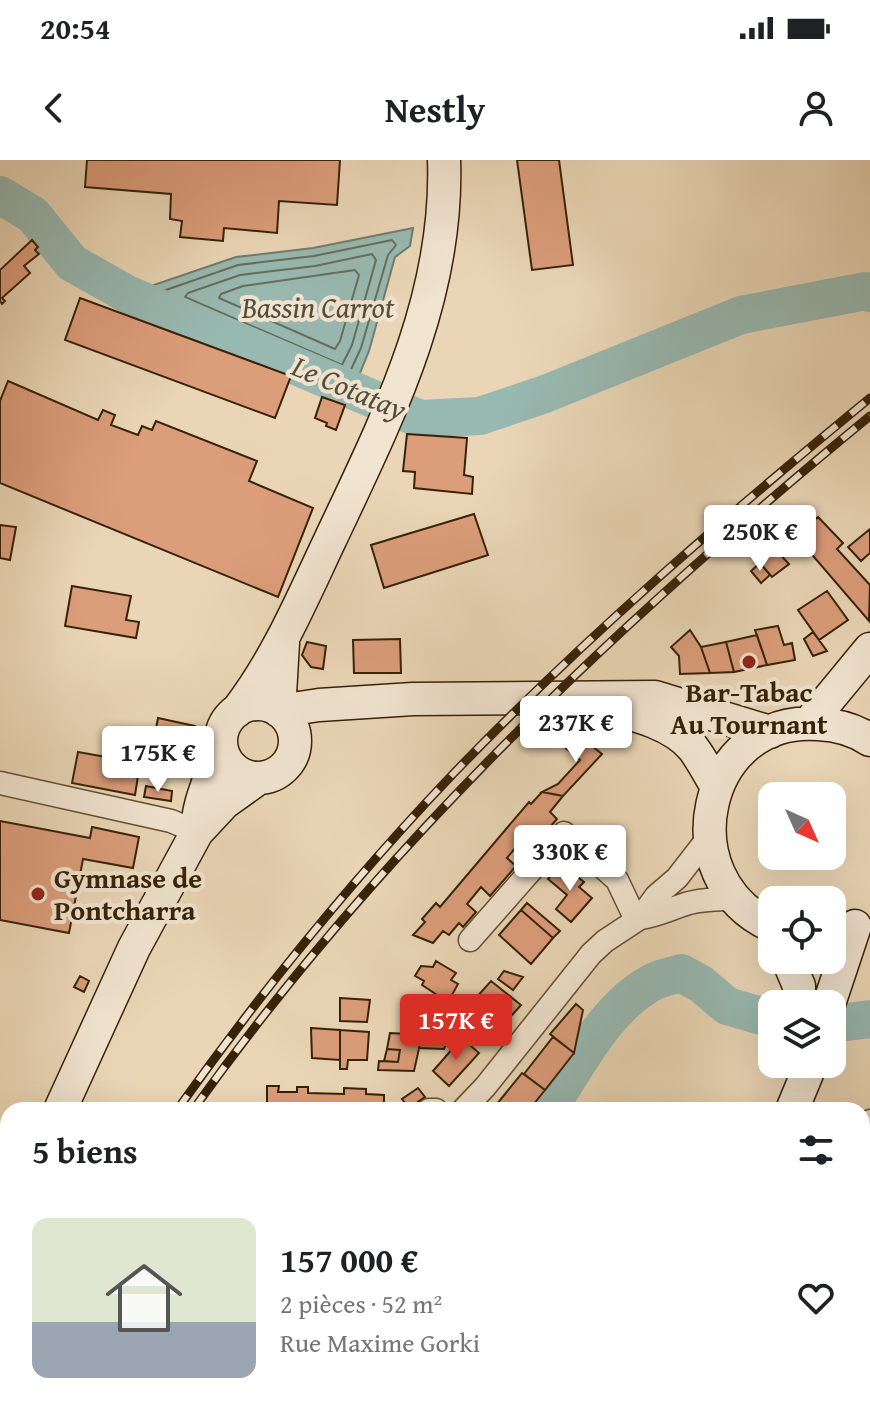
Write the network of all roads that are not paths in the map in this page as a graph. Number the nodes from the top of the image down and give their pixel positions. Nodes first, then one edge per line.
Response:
1 (444, 160) edge
2 (283, 640) junction
3 (870, 649) edge
4 (577, 699) junction
5 (364, 703) junction
6 (237, 711) junction
7 (279, 711) junction
8 (809, 723) junction
9 (770, 732) junction
10 (870, 740) edge
11 (221, 744) junction
12 (291, 756) junction
13 (259, 778) junction
14 (0, 783) edge
15 (717, 787) junction
16 (197, 832) junction
17 (708, 838) junction
18 (735, 899) junction
19 (638, 919) junction
20 (758, 919) edge
21 (852, 925) edge
22 (470, 940) dead end
23 (833, 990) edge
24 (791, 1078) edge
25 (805, 1078) edge
26 (64, 1102) edge
27 (471, 1102) edge
28 (786, 1102) edge
29 (795, 1102) edge

1 - 2 main road
2 - 6 main road
2 - 7 main road
3 - 8 main road
4 - 5 main road
4 - 9 main road
4 - 15 main road
5 - 7 main road
5 - 12 main road
6 - 7 main road
6 - 11 main road
7 - 12 main road
8 - 9 main road
8 - 10 main road
9 - 15 main road
11 - 13 main road
11 - 16 main road
12 - 13 main road
13 - 16 main road
14 - 16 street
15 - 17 main road
16 - 26 main road
17 - 18 main road
17 - 19 street
18 - 19 street
18 - 20 main road
19 - 22 street
19 - 27 street
21 - 23 main road
24 - 28 main road
25 - 29 main road

